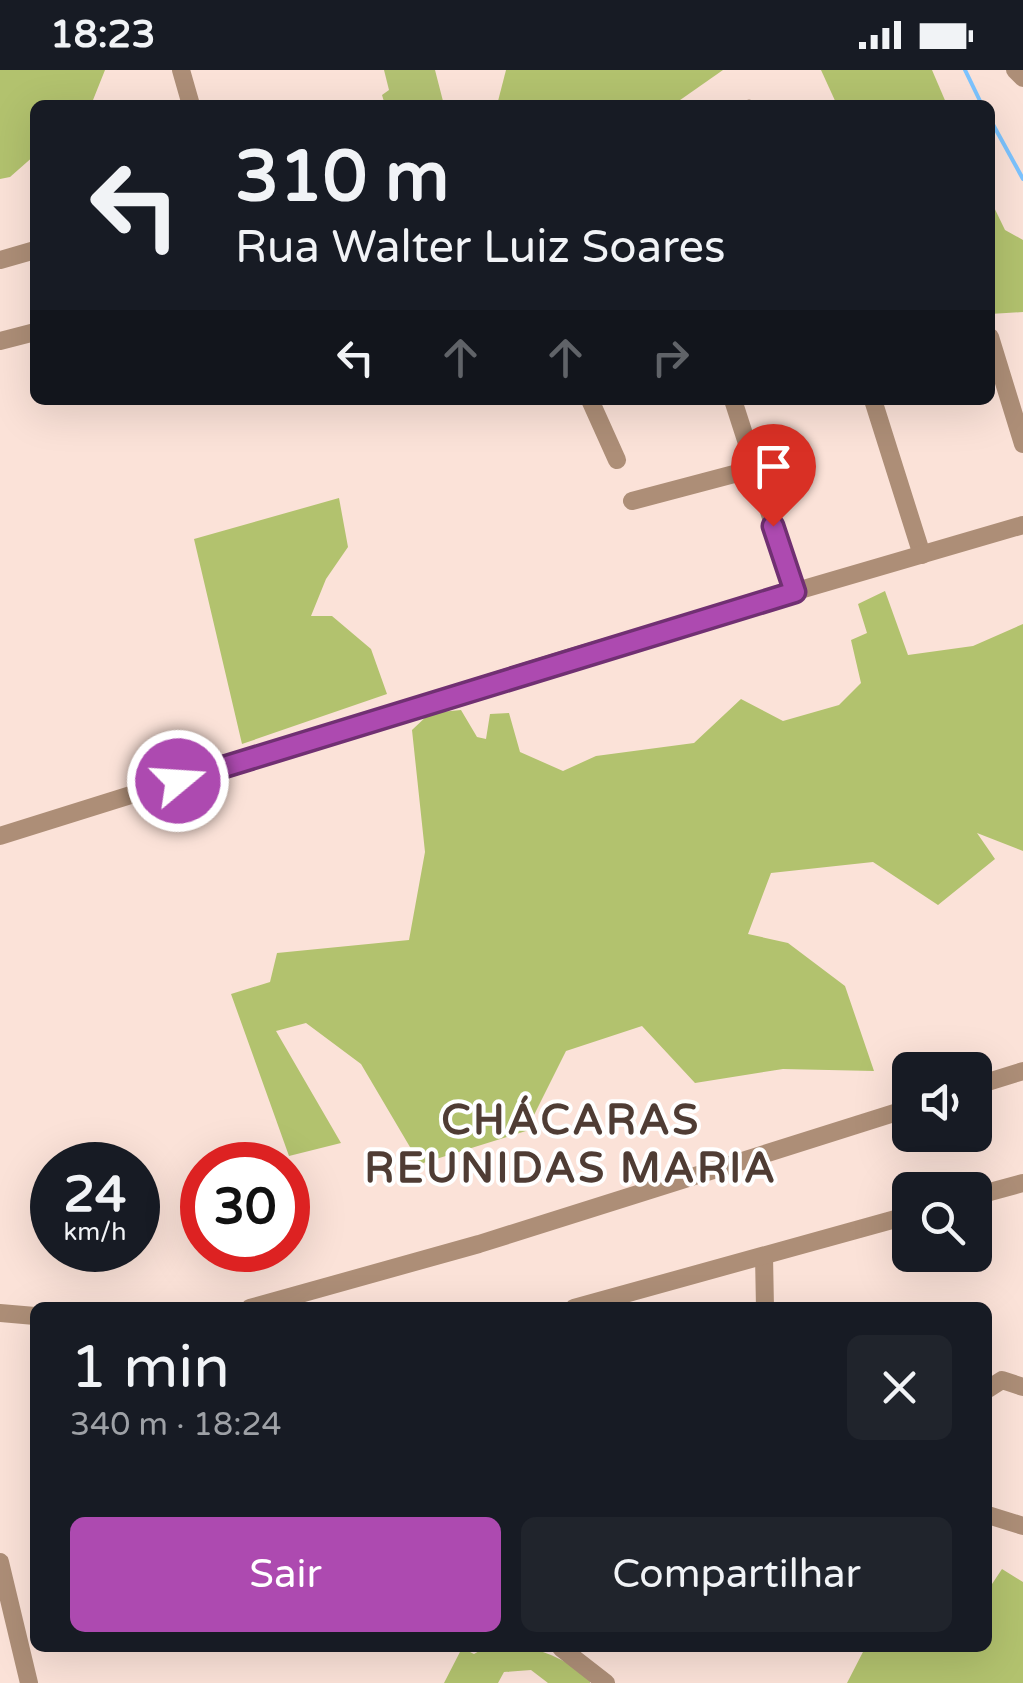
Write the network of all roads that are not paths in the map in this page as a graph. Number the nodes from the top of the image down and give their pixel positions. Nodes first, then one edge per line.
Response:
1 (182, 70) edge
2 (1015, 70) edge
3 (1023, 78) edge
4 (189, 100) edge
5 (30, 251) edge
6 (0, 260) edge
7 (30, 333) edge
8 (0, 341) edge
9 (995, 354) edge
10 (592, 405) edge
11 (734, 405) edge
12 (875, 405) edge
13 (1023, 444) edge
14 (617, 460) dead end
15 (753, 468) junction
16 (632, 501) dead end
17 (1023, 525) edge
18 (922, 556) junction
19 (795, 592) junction
20 (0, 836) edge
21 (1023, 1070) edge
22 (992, 1080) edge
23 (892, 1114) edge
24 (1023, 1183) edge
25 (992, 1191) edge
26 (892, 1219) edge
27 (764, 1256) junction
28 (272, 1302) edge
29 (596, 1302) edge
30 (765, 1302) edge
31 (0, 1313) edge
32 (30, 1316) edge
33 (992, 1385) edge
34 (1023, 1387) edge
35 (992, 1516) edge
36 (1023, 1526) edge
37 (0, 1562) edge
38 (565, 1652) edge
39 (29, 1683) edge
40 (606, 1683) edge

1 - 4 street
2 - 3 street
5 - 6 street
7 - 8 street
9 - 13 street
10 - 14 street
11 - 15 street
12 - 18 street
15 - 16 street
15 - 19 street
17 - 18 street
18 - 19 street
19 - 20 street
21 - 22 street
23 - 28 street
24 - 25 street
26 - 27 street
27 - 29 street
27 - 30 street
31 - 32 street
33 - 34 street
35 - 36 street
37 - 39 street
38 - 40 street

